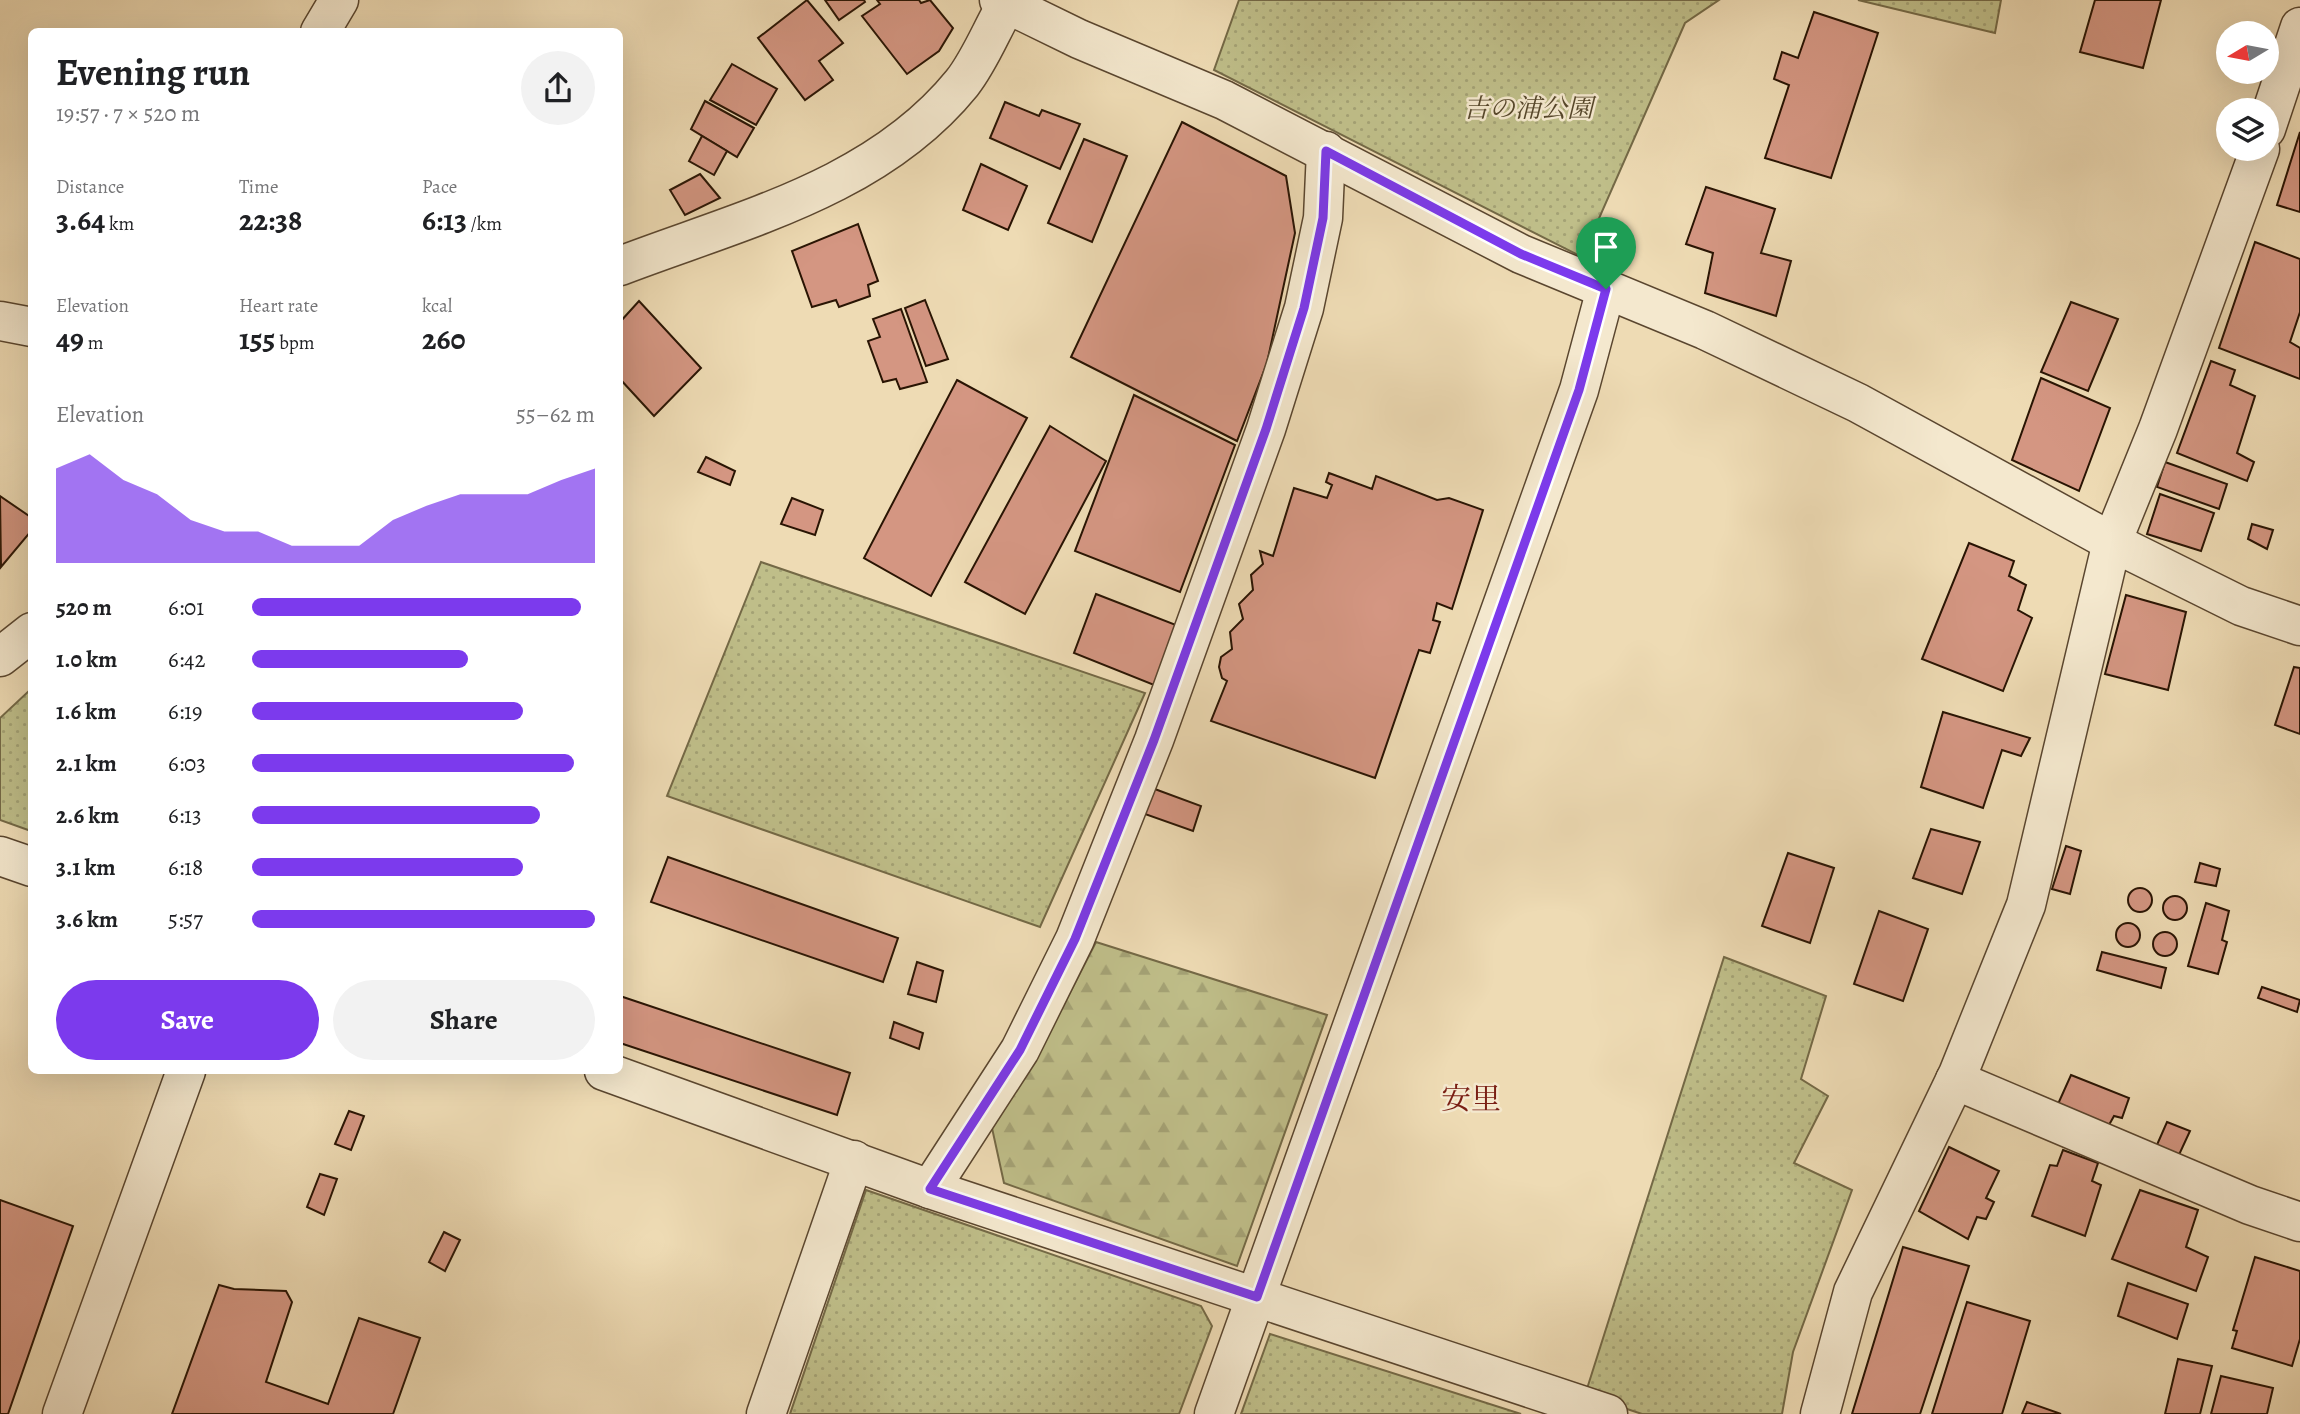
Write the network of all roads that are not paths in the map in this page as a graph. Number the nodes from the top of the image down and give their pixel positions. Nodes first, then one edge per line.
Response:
1 (339, 0) edge
2 (1005, 2) edge
3 (2300, 27) edge
4 (322, 28) edge
5 (2276, 98) edge
6 (1326, 151) junction
7 (2256, 161) edge
8 (623, 265) edge
9 (1606, 289) junction
10 (0, 321) edge
11 (28, 326) edge
12 (2112, 542) junction
13 (2300, 626) edge
14 (28, 635) edge
15 (0, 657) edge
16 (0, 856) edge
17 (28, 866) edge
18 (185, 1074) edge
19 (612, 1074) edge
20 (1955, 1080) junction
21 (855, 1160) junction
22 (930, 1189) junction
23 (2300, 1222) edge
24 (1257, 1297) junction
25 (62, 1414) edge
26 (766, 1414) edge
27 (1214, 1414) edge
28 (1608, 1414) edge
29 (1819, 1414) edge

1 - 4 street
2 - 6 street
2 - 8 street
3 - 5 street
6 - 9 street
6 - 22 street
7 - 12 street
9 - 12 street
9 - 24 street
10 - 11 street
12 - 13 street
12 - 20 street
14 - 15 street
16 - 17 street
18 - 25 street
19 - 21 street
20 - 23 street
20 - 29 street
21 - 22 street
21 - 26 street
22 - 24 street
24 - 27 street
24 - 28 street

